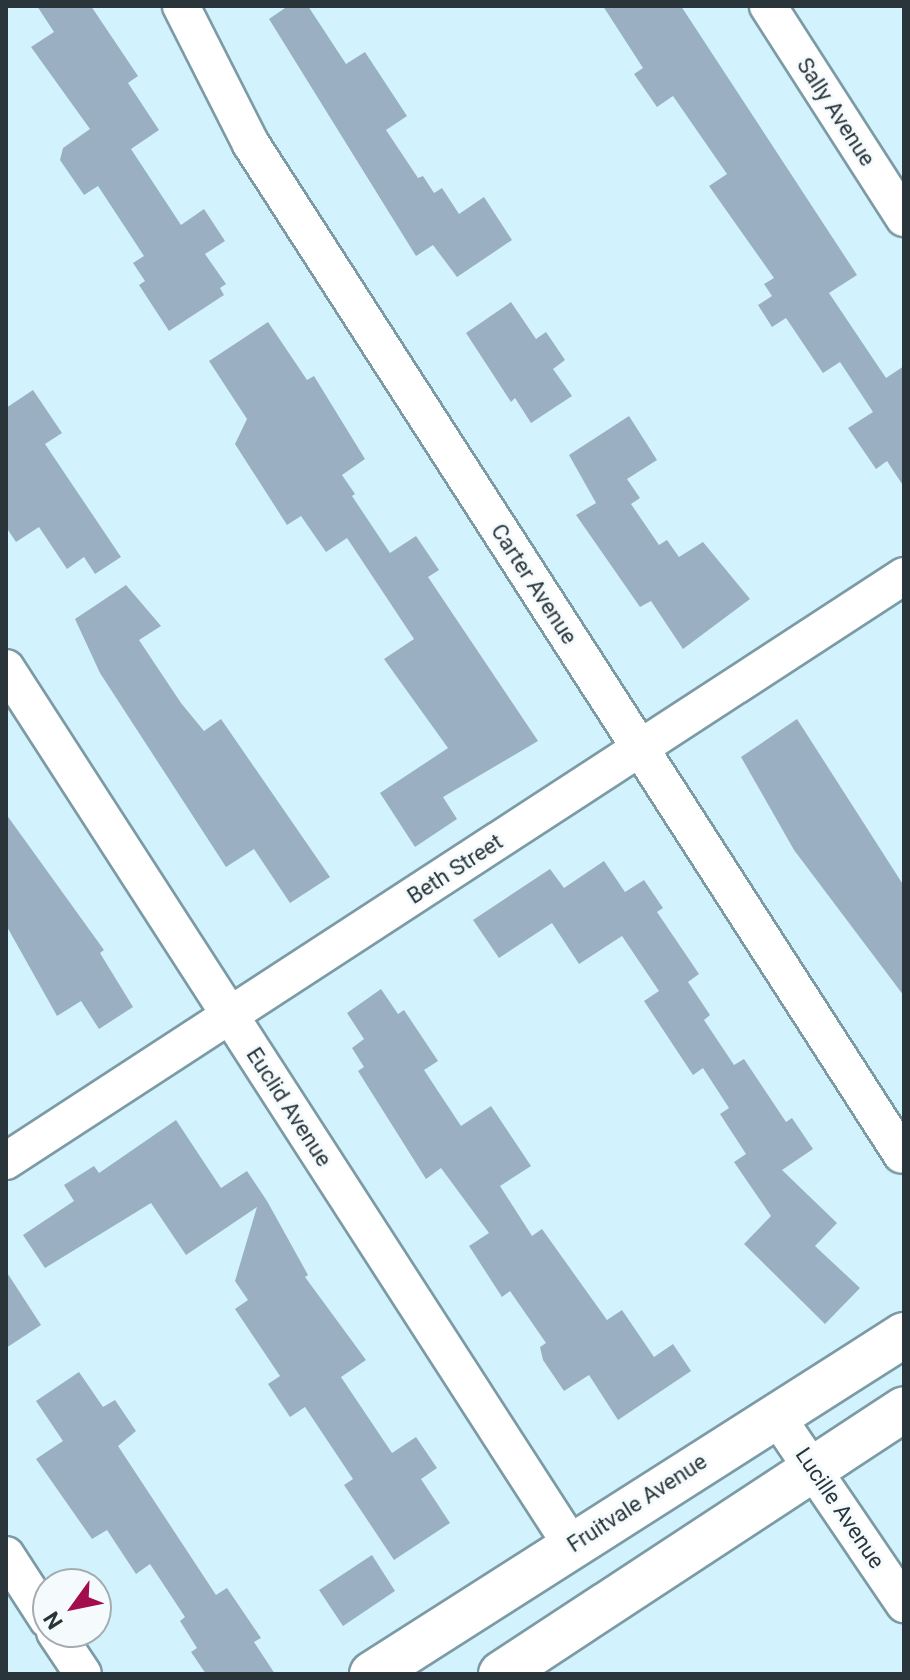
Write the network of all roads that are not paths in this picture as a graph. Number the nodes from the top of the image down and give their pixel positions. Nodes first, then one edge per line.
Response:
1 (181, 6) edge
2 (768, 6) edge
3 (904, 218) edge
4 (904, 576) edge
5 (6, 668) edge
6 (640, 748) junction
7 (230, 1015) junction
8 (902, 1155) dead end
9 (6, 1161) edge
10 (904, 1335) edge
11 (904, 1409) edge
12 (775, 1414) junction
13 (812, 1467) junction
14 (572, 1546) junction
15 (6, 1555) edge
16 (32, 1595) edge
17 (904, 1604) edge
18 (66, 1648) edge
19 (83, 1674) edge
20 (372, 1674) edge
21 (501, 1674) edge

1 - 6 street, Carter Avenue
2 - 3 street, Sally Avenue
4 - 6 street, Beth Street
5 - 7 street, Euclid Avenue
6 - 7 street, Beth Street
6 - 8 street, Carter Avenue
7 - 9 street, Beth Street
7 - 14 street, Euclid Avenue
10 - 12 main road, Fruitvale Avenue
11 - 13 main road
12 - 13 street, Lucille Avenue
12 - 14 main road, Fruitvale Avenue
13 - 17 street, Lucille Avenue
13 - 21 main road
14 - 20 main road, Fruitvale Avenue
15 - 16 street
18 - 19 street

